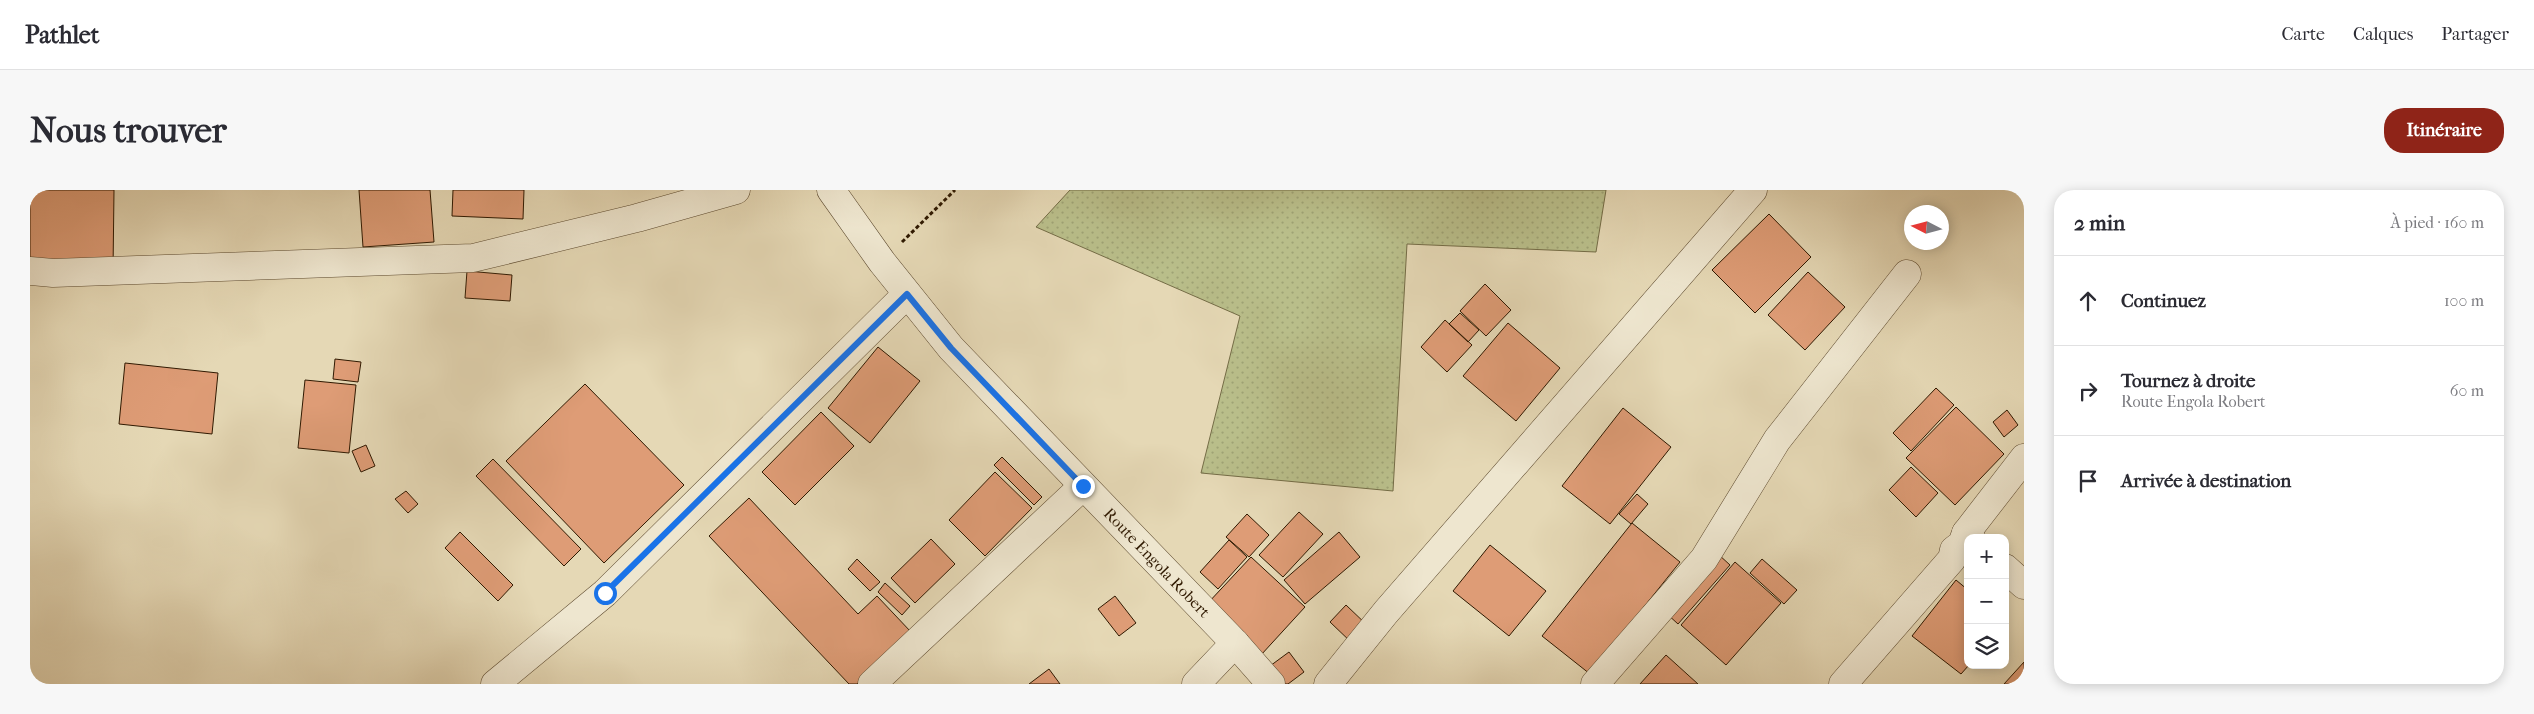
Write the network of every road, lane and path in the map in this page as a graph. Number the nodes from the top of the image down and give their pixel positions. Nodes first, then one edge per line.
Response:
1 (736, 190) edge
2 (831, 190) edge
3 (955, 190) edge
4 (1753, 190) edge
5 (882, 262) junction
6 (30, 271) edge
7 (1907, 274) dead end
8 (907, 294) junction
9 (2024, 458) edge
10 (1083, 486) junction
11 (1969, 534) edge
12 (1964, 541) edge
13 (2009, 572) edge
14 (2024, 585) edge
15 (1235, 643) junction
16 (495, 684) edge
17 (872, 684) edge
18 (1196, 684) edge
19 (1271, 684) edge
20 (1328, 684) edge
21 (1595, 684) edge
22 (1843, 684) edge

1 - 6 street
2 - 5 street, Route Engola Robert
3 - 5 path
4 - 20 street
5 - 8 street, Route Engola Robert
7 - 21 street
8 - 10 street, Route Engola Robert
8 - 16 street
9 - 11 street
10 - 15 street, Route Engola Robert
10 - 17 street
12 - 22 street
13 - 14 street
15 - 18 street
15 - 19 street, Route Engola Robert

